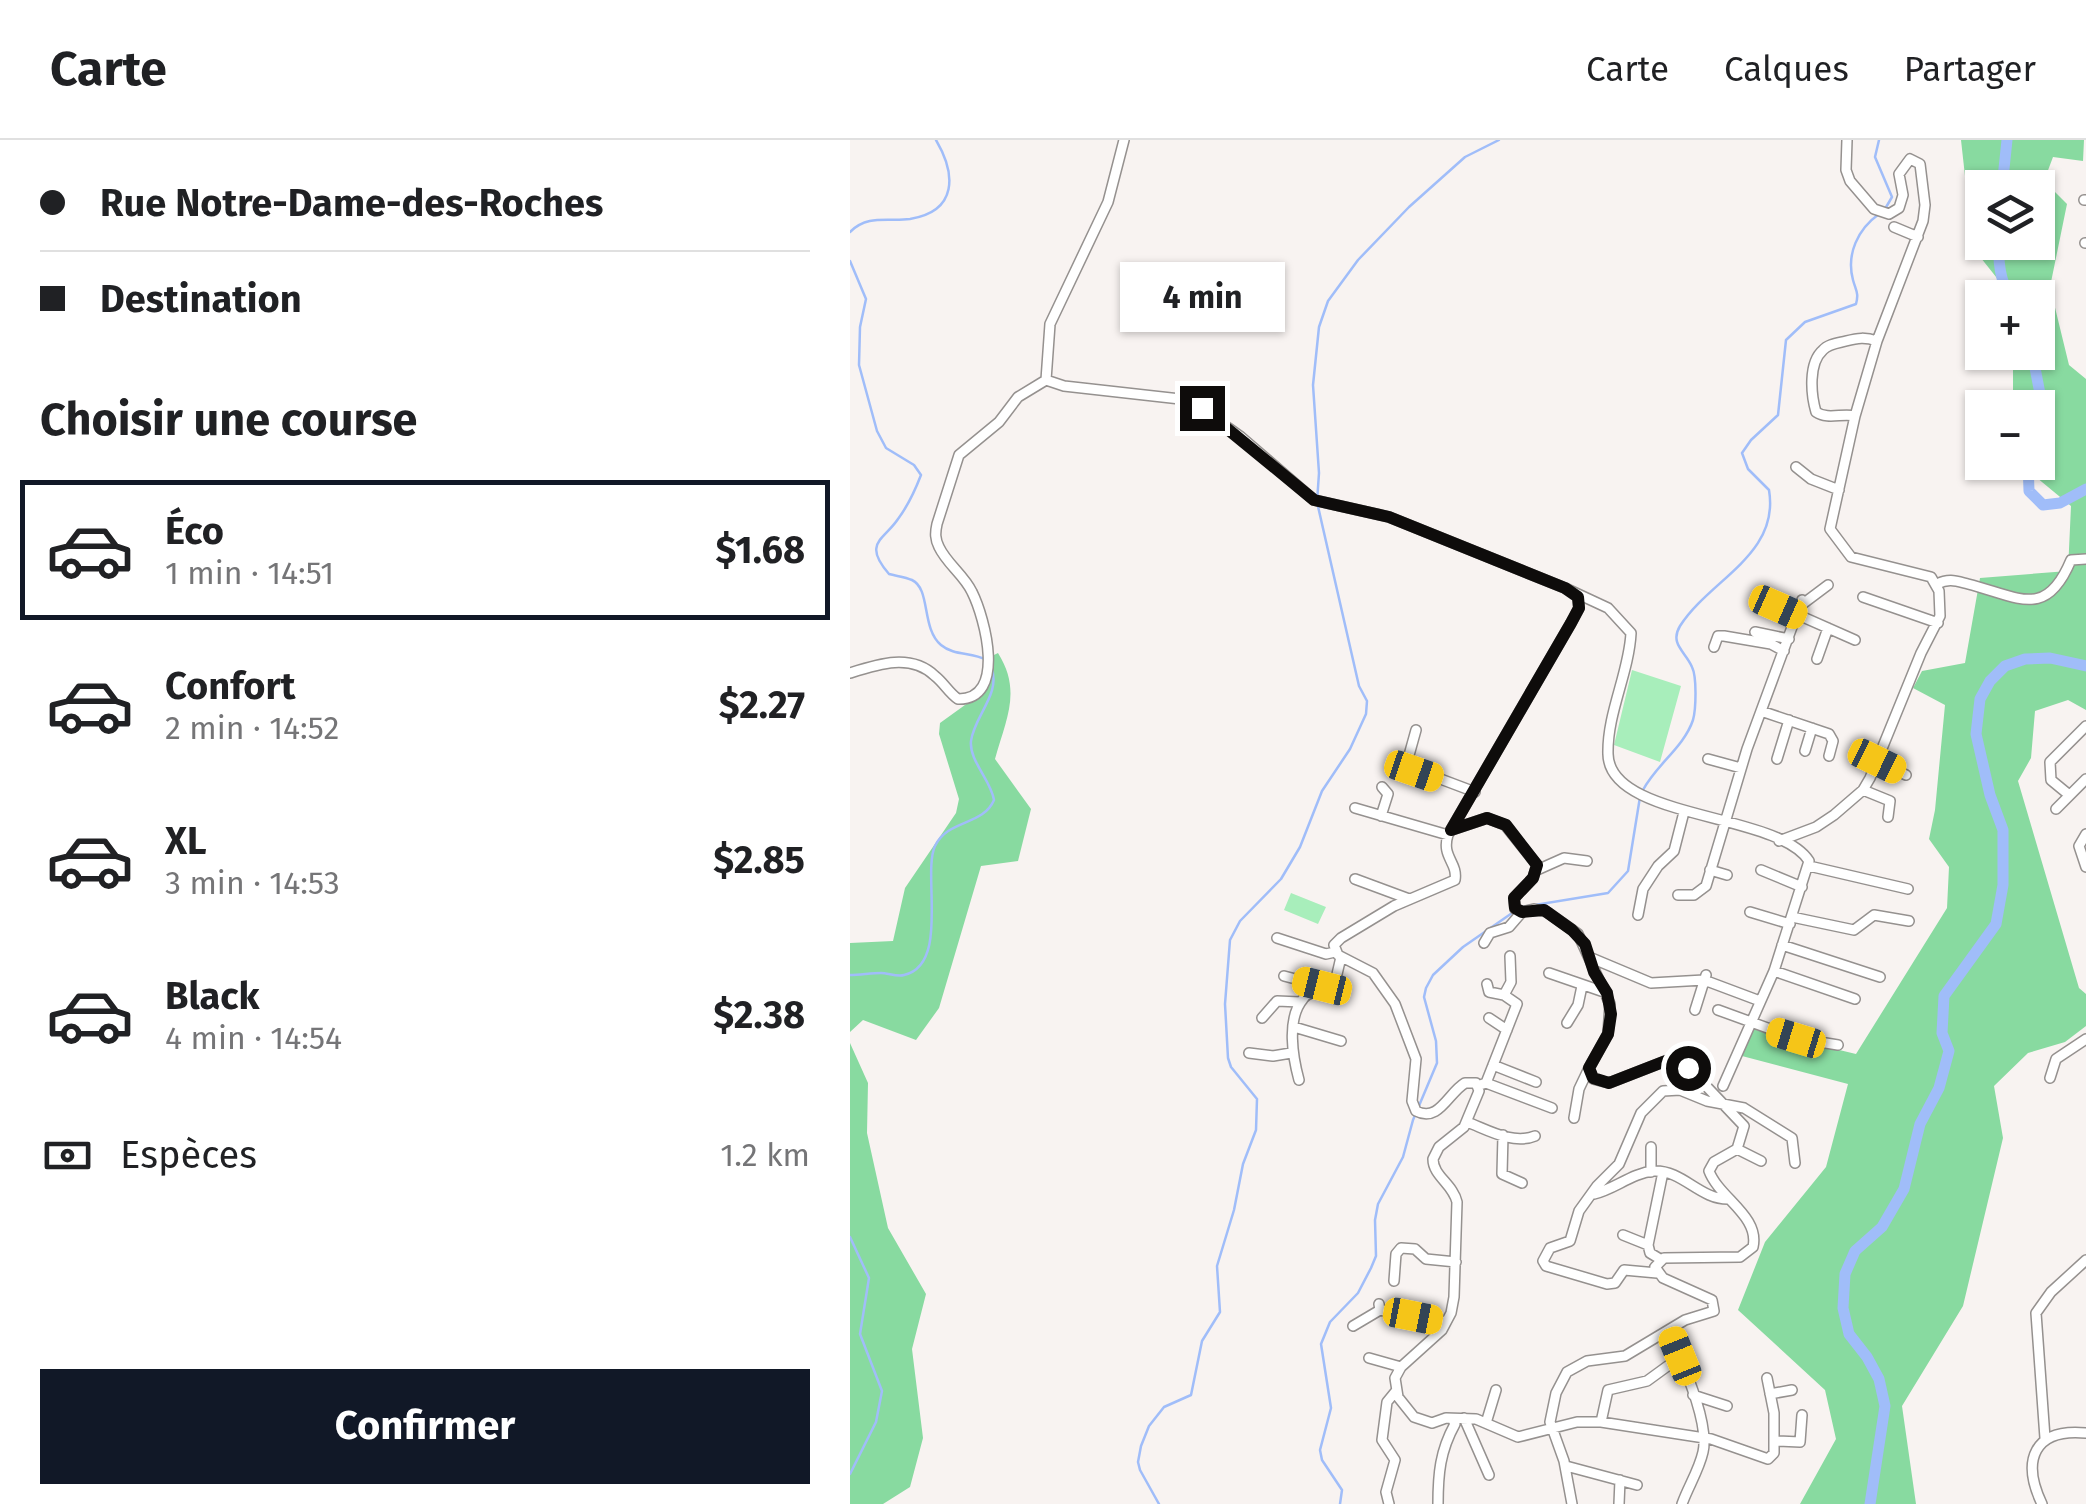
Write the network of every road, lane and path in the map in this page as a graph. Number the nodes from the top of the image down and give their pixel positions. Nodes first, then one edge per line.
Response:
1 (1124, 140) edge
2 (1847, 140) edge
3 (1894, 226) dead end
4 (1918, 237) junction
5 (1877, 341) junction
6 (1046, 380) junction
7 (1856, 416) junction
8 (1796, 467) dead end
9 (1839, 490) junction
10 (2086, 559) edge
11 (1938, 584) junction
12 (1828, 585) dead end
13 (1578, 597) junction
14 (1863, 597) dead end
15 (1760, 598) dead end
16 (1800, 607) junction
17 (1938, 623) junction
18 (1828, 628) junction
19 (1755, 632) dead end
20 (1788, 639) junction
21 (1855, 640) dead end
22 (1714, 647) dead end
23 (1784, 652) junction
24 (1817, 660) dead end
25 (850, 673) edge
26 (1760, 710) junction
27 (1789, 720) junction
28 (2086, 726) edge
29 (1812, 728) junction
30 (1416, 730) dead end
31 (1806, 751) dead end
32 (1830, 756) dead end
33 (1708, 759) dead end
34 (1777, 759) dead end
35 (1877, 761) junction
36 (1741, 768) junction
37 (1906, 775) dead end
38 (2086, 779) edge
39 (1382, 786) dead end
40 (1863, 790) junction
41 (1475, 792) junction
42 (2068, 794) junction
43 (1355, 808) dead end
44 (2056, 809) dead end
45 (1684, 812) junction
46 (1382, 816) junction
47 (1888, 818) dead end
48 (1724, 820) junction
49 (1449, 832) junction
50 (2086, 834) edge
51 (1780, 841) junction
52 (1586, 861) dead end
53 (1808, 866) junction
54 (2086, 867) edge
55 (1537, 870) junction
56 (1710, 870) junction
57 (1761, 870) dead end
58 (1727, 875) dead end
59 (1355, 879) dead end
60 (1802, 886) junction
61 (1908, 889) dead end
62 (1678, 894) dead end
63 (1409, 899) junction
64 (1522, 912) junction
65 (1750, 912) dead end
66 (1638, 915) dead end
67 (1791, 920) junction
68 (1909, 921) dead end
69 (1277, 938) dead end
70 (1484, 943) dead end
71 (1782, 945) junction
72 (1338, 955) junction
73 (1510, 956) dead end
74 (1589, 957) junction
75 (1774, 971) junction
76 (1549, 974) dead end
77 (1284, 976) dead end
78 (1880, 977) dead end
79 (1705, 978) junction
80 (1487, 984) dead end
81 (1582, 986) junction
82 (1324, 990) junction
83 (1607, 993) junction
84 (1504, 995) junction
85 (1855, 998) dead end
86 (1760, 1001) junction
87 (1300, 1002) junction
88 (1695, 1010) dead end
89 (1718, 1010) dead end
90 (1262, 1018) dead end
91 (1489, 1018) dead end
92 (1567, 1024) dead end
93 (1750, 1024) junction
94 (1294, 1028) junction
95 (1507, 1030) junction
96 (2086, 1040) edge
97 (1341, 1041) dead end
98 (1838, 1045) dead end
99 (1248, 1052) dead end
100 (1292, 1053) junction
101 (1492, 1065) junction
102 (1589, 1068) junction
103 (2050, 1078) dead end
104 (1300, 1080) dead end
105 (1536, 1082) dead end
106 (1482, 1084) junction
107 (1723, 1086) dead end
108 (1721, 1103) junction
109 (1552, 1108) dead end
110 (1574, 1118) dead end
111 (1467, 1122) junction
112 (1503, 1135) junction
113 (1536, 1136) dead end
114 (1651, 1147) dead end
115 (1737, 1150) junction
116 (1761, 1161) dead end
117 (1796, 1163) dead end
118 (1651, 1172) junction
119 (1662, 1172) junction
120 (1522, 1183) dead end
121 (1594, 1194) junction
122 (1728, 1199) junction
123 (1623, 1235) dead end
124 (1648, 1244) junction
125 (1660, 1259) junction
126 (2086, 1260) edge
127 (1456, 1262) junction
128 (1657, 1273) junction
129 (1394, 1281) dead end
130 (1446, 1322) junction
131 (1353, 1326) dead end
132 (1670, 1330) junction
133 (1680, 1356) junction
134 (1369, 1358) dead end
135 (1401, 1367) junction
136 (1767, 1378) dead end
137 (1496, 1390) dead end
138 (1792, 1390) dead end
139 (1396, 1391) junction
140 (1770, 1394) junction
141 (1693, 1396) junction
142 (1727, 1406) dead end
143 (1802, 1415) dead end
144 (1459, 1419) junction
145 (1601, 1422) junction
146 (1486, 1423) junction
147 (1550, 1429) junction
148 (2086, 1433) edge
149 (1703, 1438) junction
150 (2045, 1438) junction
151 (1775, 1441) junction
152 (1578, 1457) dead end
153 (1565, 1464) junction
154 (1489, 1476) dead end
155 (1620, 1480) junction
156 (1636, 1484) dead end
157 (1389, 1504) edge
158 (1438, 1504) edge
159 (1572, 1504) edge
160 (1619, 1504) edge
161 (1682, 1504) edge
162 (2042, 1504) edge

1 - 6 street
2 - 4 street
3 - 4 street
4 - 5 street
5 - 7 street
5 - 7 street
6 - 13 street
6 - 25 street
7 - 9 street
8 - 9 street
9 - 11 street
10 - 11 street
11 - 17 street
12 - 16 street
13 - 41 street
13 - 45 street
14 - 17 street
15 - 16 street
16 - 18 street
16 - 20 street
17 - 35 street
18 - 21 street
18 - 24 street
19 - 20 street
20 - 23 street
22 - 23 street
23 - 26 street
26 - 27 street
26 - 36 street
27 - 29 street
27 - 34 street
28 - 42 street
29 - 31 street
29 - 32 street
30 - 41 street
33 - 36 street
35 - 37 street
35 - 40 street
36 - 48 street
38 - 42 street
39 - 46 street
40 - 47 street
40 - 51 street
41 - 49 street
42 - 44 street
43 - 46 street
45 - 48 street
45 - 66 street
46 - 49 street
48 - 51 street
48 - 56 street
49 - 55 street
49 - 63 street
50 - 54 street
51 - 53 street
52 - 55 street
53 - 60 street
53 - 61 street
55 - 64 street
56 - 58 street
56 - 62 street
57 - 60 street
59 - 63 street
60 - 67 street
63 - 72 street
64 - 70 street
64 - 74 street
65 - 67 street
67 - 68 street
67 - 71 street
69 - 72 street
71 - 75 street
71 - 78 street
72 - 82 street
72 - 106 street
73 - 84 street
74 - 79 street
74 - 83 street
75 - 85 street
75 - 86 street
76 - 81 street
77 - 82 street
79 - 86 street
79 - 88 street
80 - 84 street
81 - 83 street
81 - 92 street
82 - 87 street
83 - 102 street
84 - 95 street
86 - 93 street
87 - 90 street
87 - 94 street
89 - 93 street
91 - 95 street
93 - 98 street
93 - 107 street
94 - 97 street
94 - 100 street
95 - 101 street
96 - 103 street
99 - 100 street
100 - 104 street
101 - 105 street
101 - 106 street
102 - 108 street
102 - 110 street
106 - 109 street
106 - 111 street
108 - 115 street
108 - 117 street
108 - 121 street
111 - 112 street
111 - 127 street
112 - 113 street
112 - 120 street
114 - 118 street
115 - 116 street
115 - 122 street
118 - 119 street
118 - 121 street
119 - 122 street
119 - 124 street
121 - 128 street
122 - 125 street
123 - 124 street
124 - 125 street
125 - 128 street
126 - 150 street
127 - 129 street
127 - 130 street
128 - 132 street
130 - 131 street
130 - 135 street
132 - 133 street
132 - 147 street
133 - 141 street
133 - 145 street
134 - 135 street
135 - 139 street
136 - 140 street
137 - 146 street
138 - 140 street
139 - 144 street
139 - 157 street
140 - 151 street
141 - 142 street
141 - 149 street
143 - 151 street
144 - 146 street
144 - 154 street
144 - 158 street
145 - 147 street
145 - 149 street
146 - 147 street
147 - 153 street
148 - 150 street
149 - 151 street
149 - 161 street
150 - 162 street
152 - 153 street
153 - 155 street
153 - 159 street
155 - 156 street
155 - 160 street

